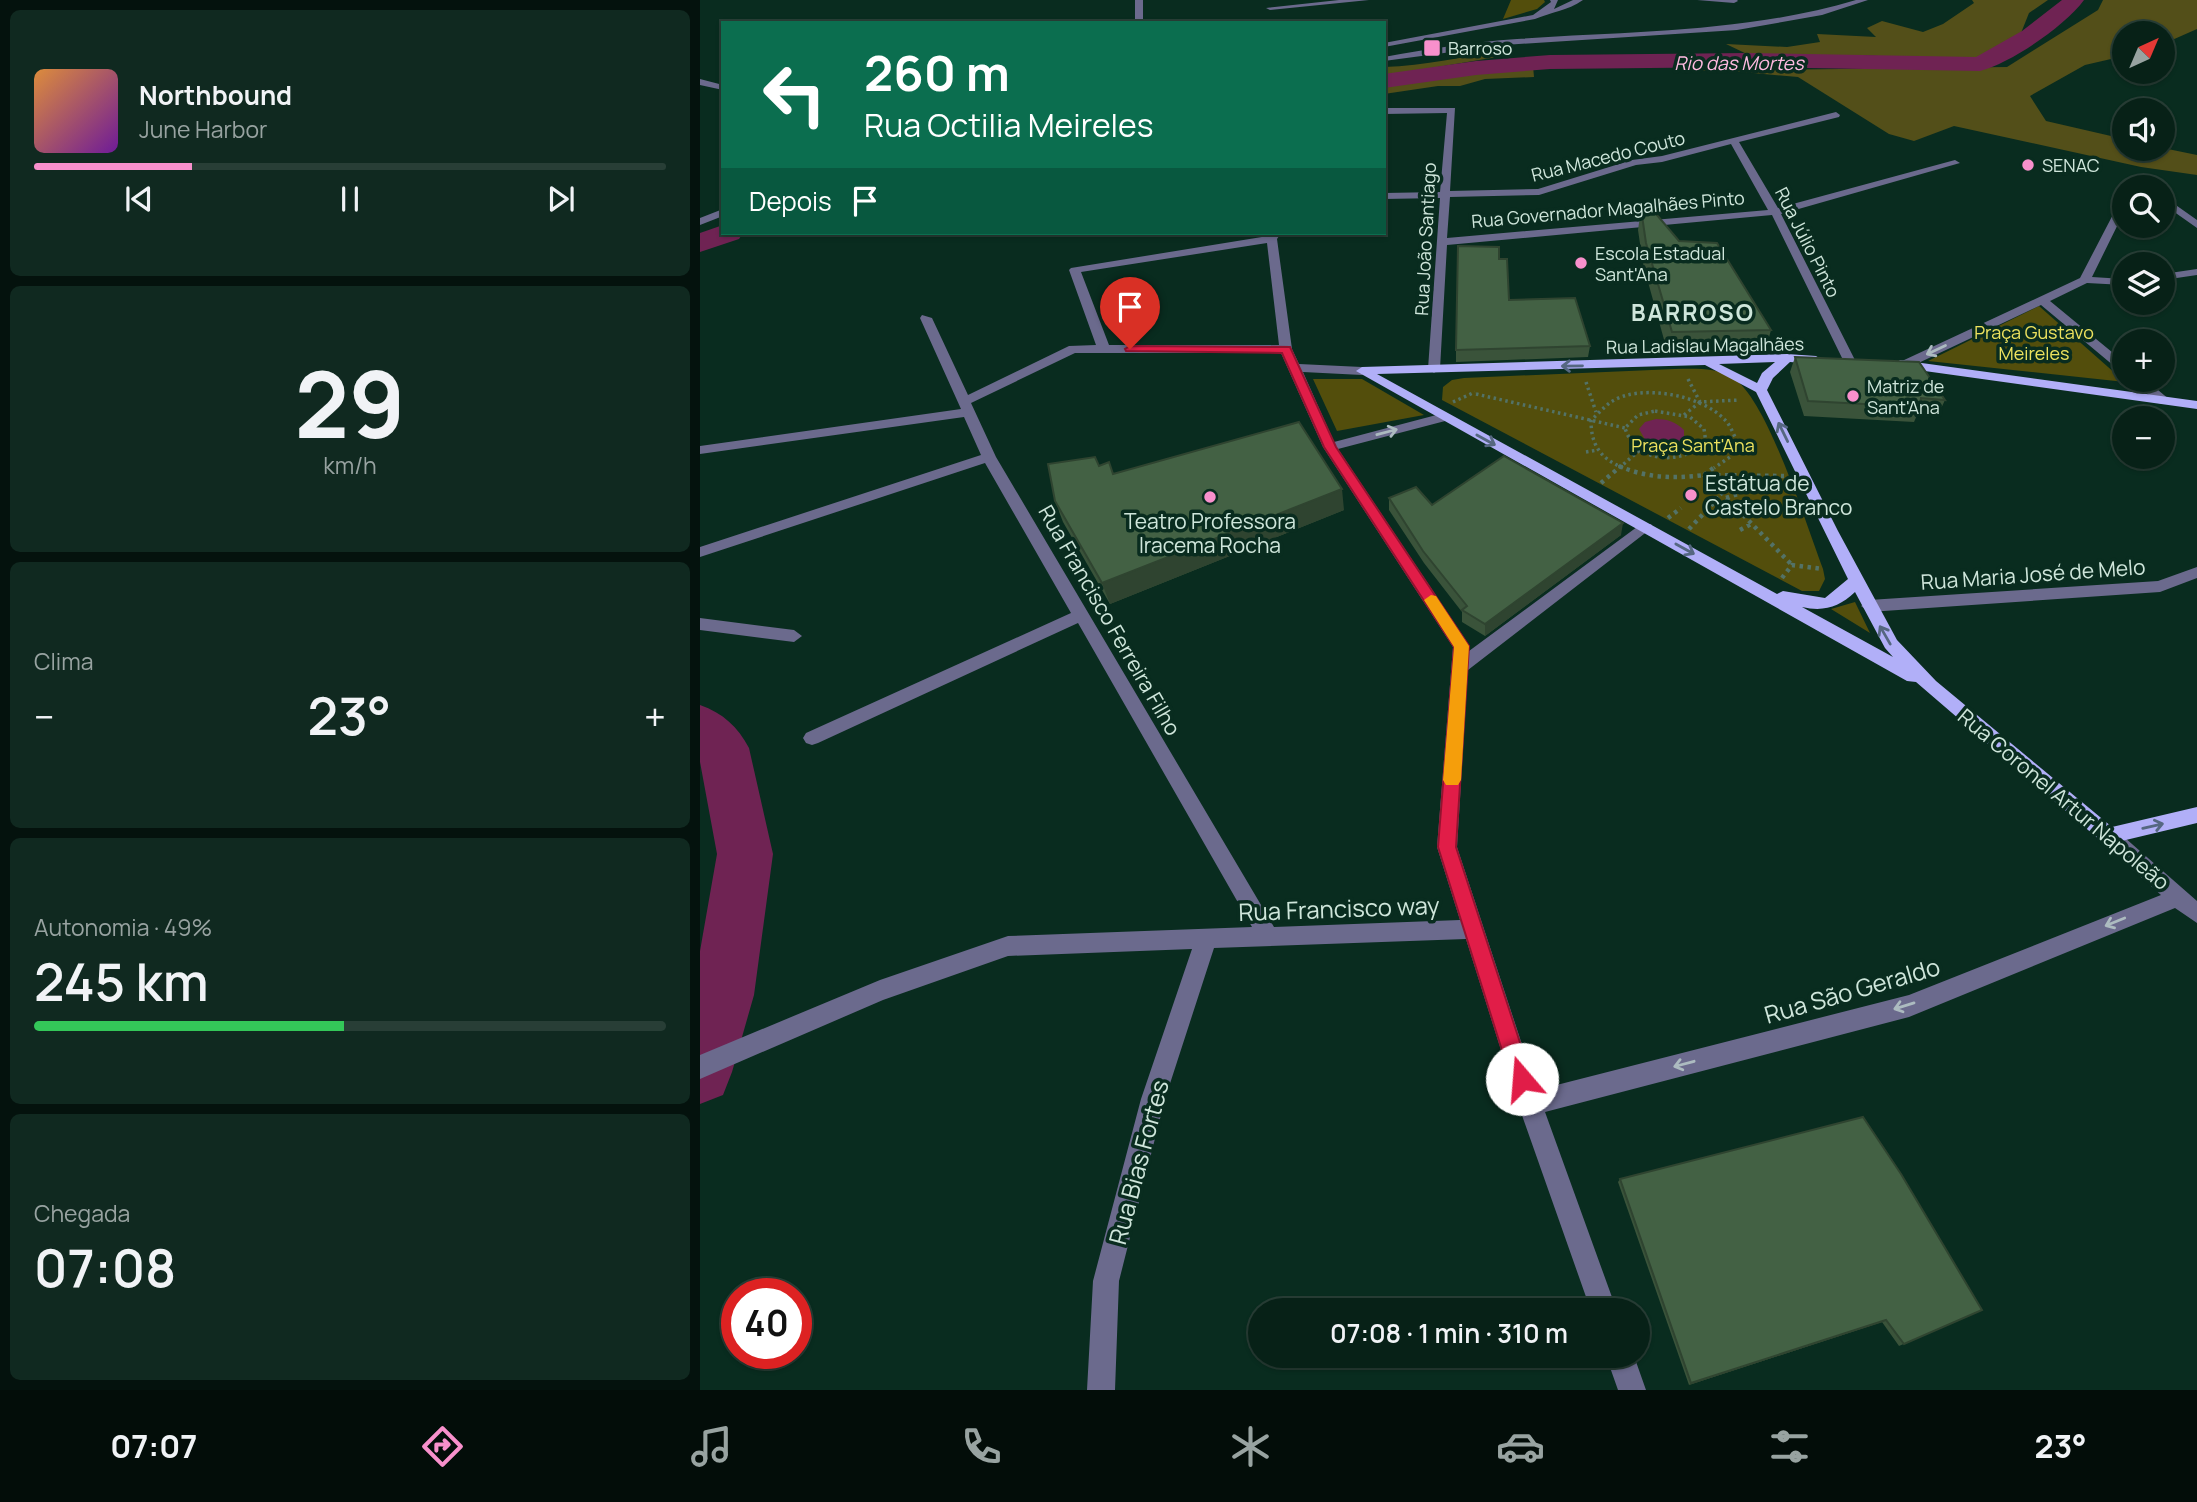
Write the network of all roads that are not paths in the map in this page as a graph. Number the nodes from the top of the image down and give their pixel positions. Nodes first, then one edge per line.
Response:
1 (1139, 0) edge
2 (1554, 0) edge
3 (1579, 0) edge
4 (1701, 0) edge
5 (1864, 0) edge
6 (1365, 1) edge
7 (1734, 1) edge
8 (1269, 8) edge
9 (1548, 9) junction
10 (1139, 21) edge
11 (1386, 45) edge
12 (1386, 59) edge
13 (700, 82) edge
14 (721, 87) edge
15 (1386, 111) edge
16 (1836, 115) dead end
17 (1733, 139) junction
18 (1955, 163) dead end
19 (1443, 195) junction
20 (1386, 197) edge
21 (721, 204) edge
22 (2175, 208) edge
23 (700, 211) edge
24 (1775, 212) junction
25 (721, 213) edge
26 (700, 222) edge
27 (2197, 225) edge
28 (2112, 227) edge
29 (1274, 236) edge
30 (1443, 242) junction
31 (2197, 272) edge
32 (2175, 275) edge
33 (2085, 280) junction
34 (2112, 281) edge
35 (2042, 300) junction
36 (926, 318) dead end
37 (1104, 349) junction
38 (1286, 349) junction
39 (1787, 358) junction
40 (2112, 358) edge
41 (1855, 362) joint
42 (1704, 363) junction
43 (1884, 363) edge
44 (1906, 365) junction
45 (1295, 368) junction
46 (1434, 369) junction
47 (1362, 371) junction
48 (1761, 390) junction
49 (2153, 392) edge
50 (2163, 400) junction
51 (2197, 405) edge
52 (966, 407) junction
53 (1446, 410) junction
54 (1330, 447) junction
55 (700, 450) edge
56 (989, 457) junction
57 (1646, 527) junction
58 (700, 552) edge
59 (2197, 572) edge
60 (1856, 581) junction
61 (1766, 593) junction
62 (1869, 606) junction
63 (1081, 615) junction
64 (700, 624) edge
65 (794, 636) dead end
66 (1460, 667) junction
67 (1930, 686) junction
68 (812, 738) dead end
69 (2197, 815) edge
70 (2109, 836) junction
71 (2179, 897) junction
72 (2197, 914) edge
73 (1474, 929) junction
74 (1269, 937) junction
75 (1206, 940) junction
76 (700, 1067) edge
77 (1530, 1104) junction
78 (1599, 1298) edge
79 (1624, 1368) edge
80 (1101, 1390) edge
81 (1632, 1390) edge

1 - 10 street
2 - 9 street
3 - 9 street
4 - 7 street
5 - 12 street
6 - 8 street
9 - 11 street
13 - 14 street
15 - 19 street, Rua João Santiago
16 - 17 street, Rua Macedo Couto
17 - 19 street, Rua Macedo Couto
17 - 24 street, Rua Júlio Pinto
18 - 24 street, Rua Governador Magalhães Pinto
19 - 20 street, Rua Macedo Couto
19 - 30 street, Rua João Santiago
21 - 23 street
22 - 27 street
24 - 30 street, Rua Governador Magalhães Pinto
24 - 41 street, Rua Júlio Pinto
25 - 26 street
28 - 33 street
29 - 37 street
29 - 38 street
30 - 46 street, Rua João Santiago
31 - 32 street
33 - 34 street
33 - 35 street
35 - 40 street
35 -> 44 street
36 - 52 street, Rua Francisco Ferreira Filho
37 - 38 street
37 - 52 street
38 - 45 street
39 - 41 main road, Rua Ladislau Magalhães
39 - 42 main road, Rua Ladislau Magalhães
39 - 48 main road
42 -> 46 main road, Rua Ladislau Magalhães
42 - 48 main road
43 - 44 main road
44 - 50 main road
45 - 47 street, Rua Ladislau Magalhães
45 - 54 street
46 - 47 main road, Rua Ladislau Magalhães
47 - 53 main road
60 -> 48 main road
49 - 50 street
50 - 51 main road
52 - 55 street
52 - 56 street, Rua Francisco Ferreira Filho
54 -> 53 street
53 -> 57 main road
54 - 66 street
56 - 58 street
56 - 63 street, Rua Francisco Ferreira Filho
57 -> 61 main road
57 - 66 street
59 - 62 street, Rua Maria José de Melo
60 - 61 main road
60 - 62 main road
61 - 67 main road
67 -> 62 main road
63 - 68 street
63 - 74 street, Rua Francisco Ferreira Filho
64 - 65 street
66 - 73 street
67 - 70 main road, Rua Coronel Artur Napoleão
70 -> 69 main road
70 - 71 street, Rua Coronel Artur Napoleão
71 - 72 street, Rua Coronel Artur Napoleão
71 -> 77 street, Rua São Geraldo
73 - 74 street, Rua Francisco way
73 - 77 street
74 - 75 street, Rua Francisco way
75 - 76 street, Rua Francisco way
75 - 80 street, Rua Bias Fortes
77 - 78 street
79 - 81 street

